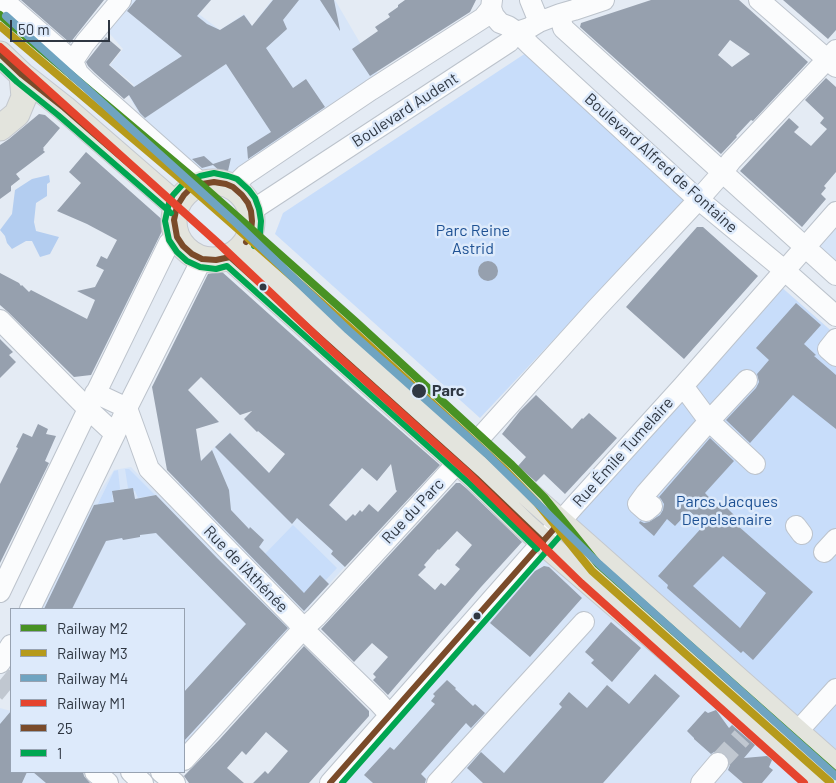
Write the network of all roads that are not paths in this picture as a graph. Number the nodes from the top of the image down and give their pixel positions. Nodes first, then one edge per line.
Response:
1 (3, 0) edge
2 (120, 0) edge
3 (530, 0) edge
4 (604, 0) edge
5 (759, 0) edge
6 (492, 4) edge
7 (560, 14) junction
8 (540, 22) junction
9 (516, 32) junction
10 (0, 54) edge
11 (833, 59) edge
12 (73, 61) junction
13 (22, 75) junction
14 (58, 104) junction
15 (9, 121) edge
16 (722, 173) junction
17 (202, 184) junction
18 (233, 187) junction
19 (699, 199) junction
20 (177, 206) junction
21 (250, 211) junction
22 (836, 212) edge
23 (177, 237) junction
24 (805, 247) junction
25 (238, 249) junction
26 (202, 259) junction
27 (784, 270) junction
28 (836, 275) edge
29 (836, 316) edge
30 (0, 320) edge
31 (836, 339) edge
32 (836, 356) edge
33 (747, 380) dead end
34 (683, 386) junction
35 (91, 401) junction
36 (127, 408) junction
37 (709, 421) junction
38 (115, 434) junction
39 (466, 454) junction
40 (755, 464) dead end
41 (652, 506) dead end
42 (560, 522) junction
43 (543, 542) junction
44 (0, 592) edge
45 (30, 608) edge
46 (584, 622) dead end
47 (303, 629) junction
48 (10, 647) edge
49 (0, 663) edge
50 (836, 689) edge
51 (390, 715) junction
52 (754, 723) junction
53 (796, 732) junction
54 (185, 759) edge
55 (718, 763) tunnel mouth
56 (836, 767) edge
57 (96, 773) edge
58 (132, 773) edge
59 (108, 783) edge
60 (144, 783) edge
61 (330, 783) edge
62 (437, 783) edge
63 (701, 783) edge
64 (820, 783) edge

1 - 12 street
2 - 12 street
3 - 8 street
4 - 7 street, Boulevard Audent
5 - 11 street
6 - 9 street, Boulevard Alfred de Fontaine
6 - 18 street
7 - 8 street, Boulevard Audent
7 - 16 street, Boulevard Alfred de Fontaine
8 - 9 street, Boulevard Audent
9 - 19 street, Boulevard Alfred de Fontaine
9 - 21 street, Boulevard Audent
10 - 13 main road
11 - 16 street, Rue du Parc
12 - 17 street
13 - 14 main road
13 - 15 main road
14 - 15 main road
14 - 20 main road
16 - 19 street, Rue du Parc
16 - 24 street, Boulevard Alfred de Fontaine
17 - 18 main road
17 - 20 main road
18 - 21 main road
19 - 27 street, Boulevard Alfred de Fontaine
19 - 39 street, Rue du Parc
20 - 23 main road
21 - 25 main road
22 - 24 street, Rue Émile Tumelaire
23 - 26 main road
23 - 35 street
24 - 27 street, Rue Émile Tumelaire
24 - 28 street, Boulevard Alfred de Fontaine
25 - 26 main road
25 - 39 main road
26 - 36 street
27 - 29 street, Boulevard Alfred de Fontaine
27 - 34 street, Rue Émile Tumelaire
30 - 35 street
31 - 32 street
33 - 37 street
34 - 37 street
34 - 42 street, Rue Émile Tumelaire
35 - 36 street
35 - 38 street
35 - 44 street
36 - 38 street
36 - 47 street, Rue de l'Athénée
37 - 40 street
37 - 41 street
38 - 45 street
39 - 42 main road
39 - 43 main road
39 - 47 street, Rue du Parc
42 - 43 street, Rue Émile Tumelaire
42 - 52 main road
43 - 51 street, Rue Émile Tumelaire
43 - 52 main road
46 - 62 street
47 - 51 street, Rue de l'Athénée
47 - 54 street, Rue du Parc
48 - 49 street
50 - 53 street
51 - 61 street, Rue Émile Tumelaire
52 - 53 main road
52 - 64 main road
53 - 56 main road
55 - 63 street
57 - 59 street
58 - 60 street

